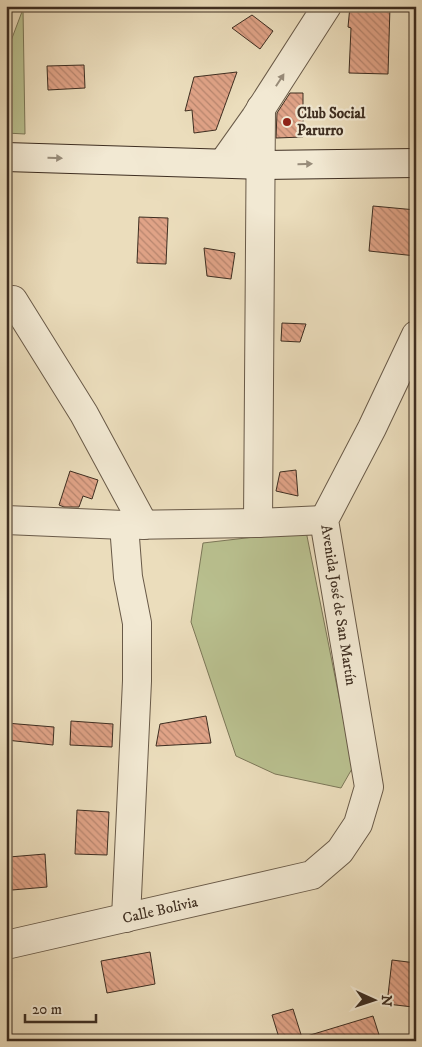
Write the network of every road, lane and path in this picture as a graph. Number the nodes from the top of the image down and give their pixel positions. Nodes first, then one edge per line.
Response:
1 (327, 6) edge
2 (261, 108) junction
3 (6, 157) edge
4 (416, 163) edge
5 (223, 164) junction
6 (262, 165) junction
7 (11, 290) edge
8 (6, 332) edge
9 (416, 335) edge
10 (6, 520) edge
11 (324, 520) junction
12 (258, 523) junction
13 (134, 525) junction
14 (312, 875) joint
15 (126, 918) junction
16 (6, 945) edge

2 -> 1 street
2 - 5 street
2 - 6 street
3 -> 5 street
6 -> 4 street
5 - 6 street
6 - 12 street
7 - 8 street
7 - 13 street
9 - 11 street, Avenida José de San Martín
10 - 13 street
11 - 12 street
11 - 14 street, Avenida José de San Martín
12 - 13 street
13 - 15 street
14 - 15 street, Calle Bolivia
15 - 16 street, Calle Bolivia

